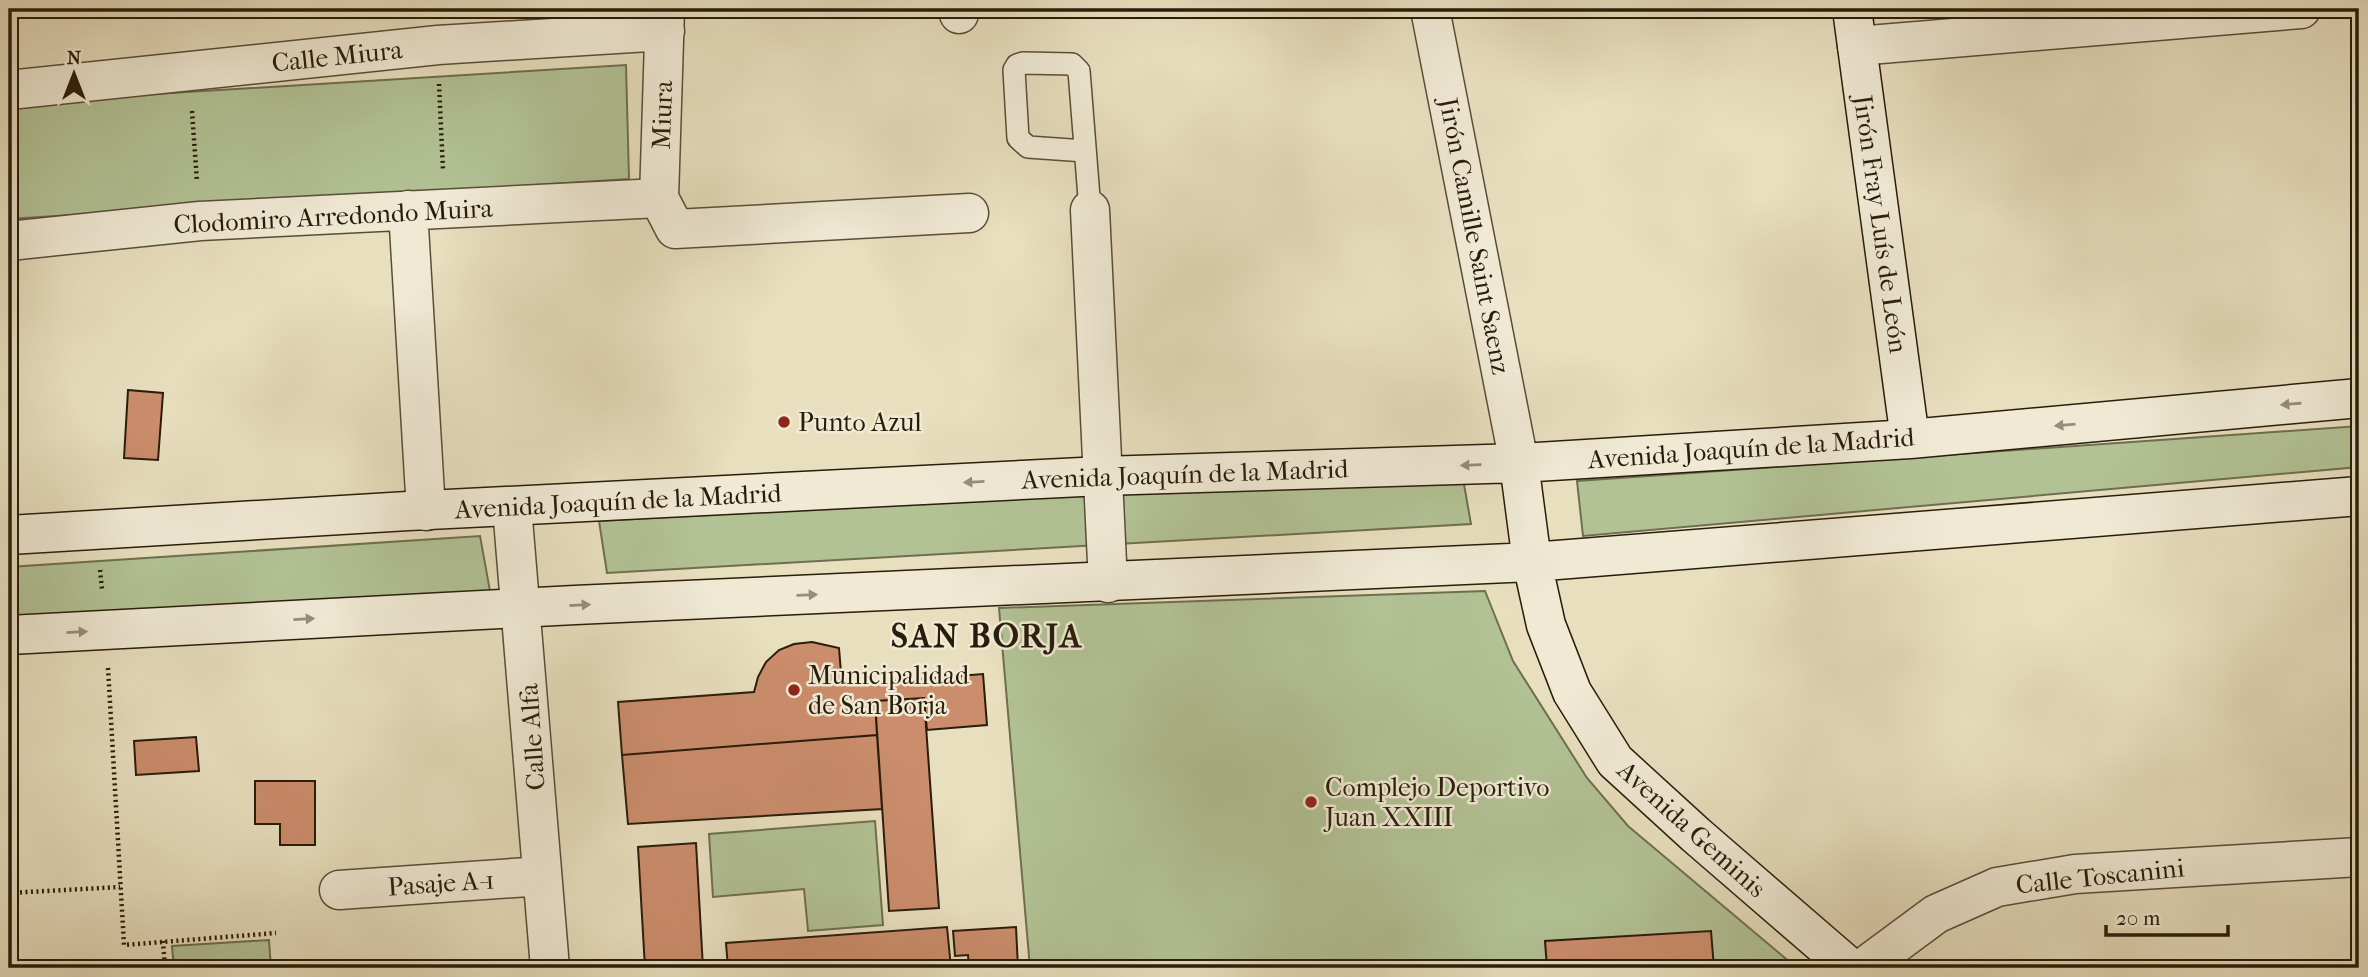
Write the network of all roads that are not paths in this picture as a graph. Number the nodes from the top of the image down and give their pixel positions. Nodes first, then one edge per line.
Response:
1 (1430, 9) edge
2 (2301, 9) edge
3 (665, 20) edge
4 (1854, 27) edge
5 (9, 90) edge
6 (1085, 151) junction
7 (659, 198) junction
8 (426, 210) junction
9 (1090, 210) joint
10 (969, 213) dead end
11 (9, 241) edge
12 (2359, 398) edge
13 (1910, 439) junction
14 (1519, 463) junction
15 (1102, 476) junction
16 (2359, 496) edge
17 (512, 506) junction
18 (426, 511) junction
19 (9, 535) edge
20 (1532, 562) junction
21 (1108, 583) junction
22 (520, 608) junction
23 (9, 635) edge
24 (2357, 861) edge
25 (542, 876) junction
26 (339, 890) dead end
27 (550, 968) edge
28 (1850, 968) edge
29 (1863, 968) edge

1 - 14 street, Jirón Camille Saint Saenz
2 - 4 street
3 - 5 street, Calle Miura
3 - 7 street, Miura
4 - 13 street, Jirón Fray Luís de León
6 - 6 lane
6 - 9 lane
7 - 8 street, Clodomiro Arredondo Muira
7 - 10 street
8 - 11 street, Clodomiro Arredondo Muira
8 - 18 street
9 - 15 street
12 -> 13 street, Avenida Joaquín de la Madrid
13 - 14 street, Avenida Joaquín de la Madrid
14 -> 15 street, Avenida Joaquín de la Madrid
14 - 20 street, Avenida Geminis
15 -> 17 street, Avenida Joaquín de la Madrid
15 - 21 street
16 - 20 street
17 - 18 street, Avenida Joaquín de la Madrid
17 - 22 street, Calle Alfa
18 - 19 street, Avenida Joaquín de la Madrid
20 - 21 street
20 - 28 street, Avenida Geminis
22 -> 21 street
23 -> 22 street
22 - 25 street, Calle Alfa
24 - 29 street, Calle Toscanini
25 - 26 street, Pasaje A-1
25 - 27 street, Calle Alfa

